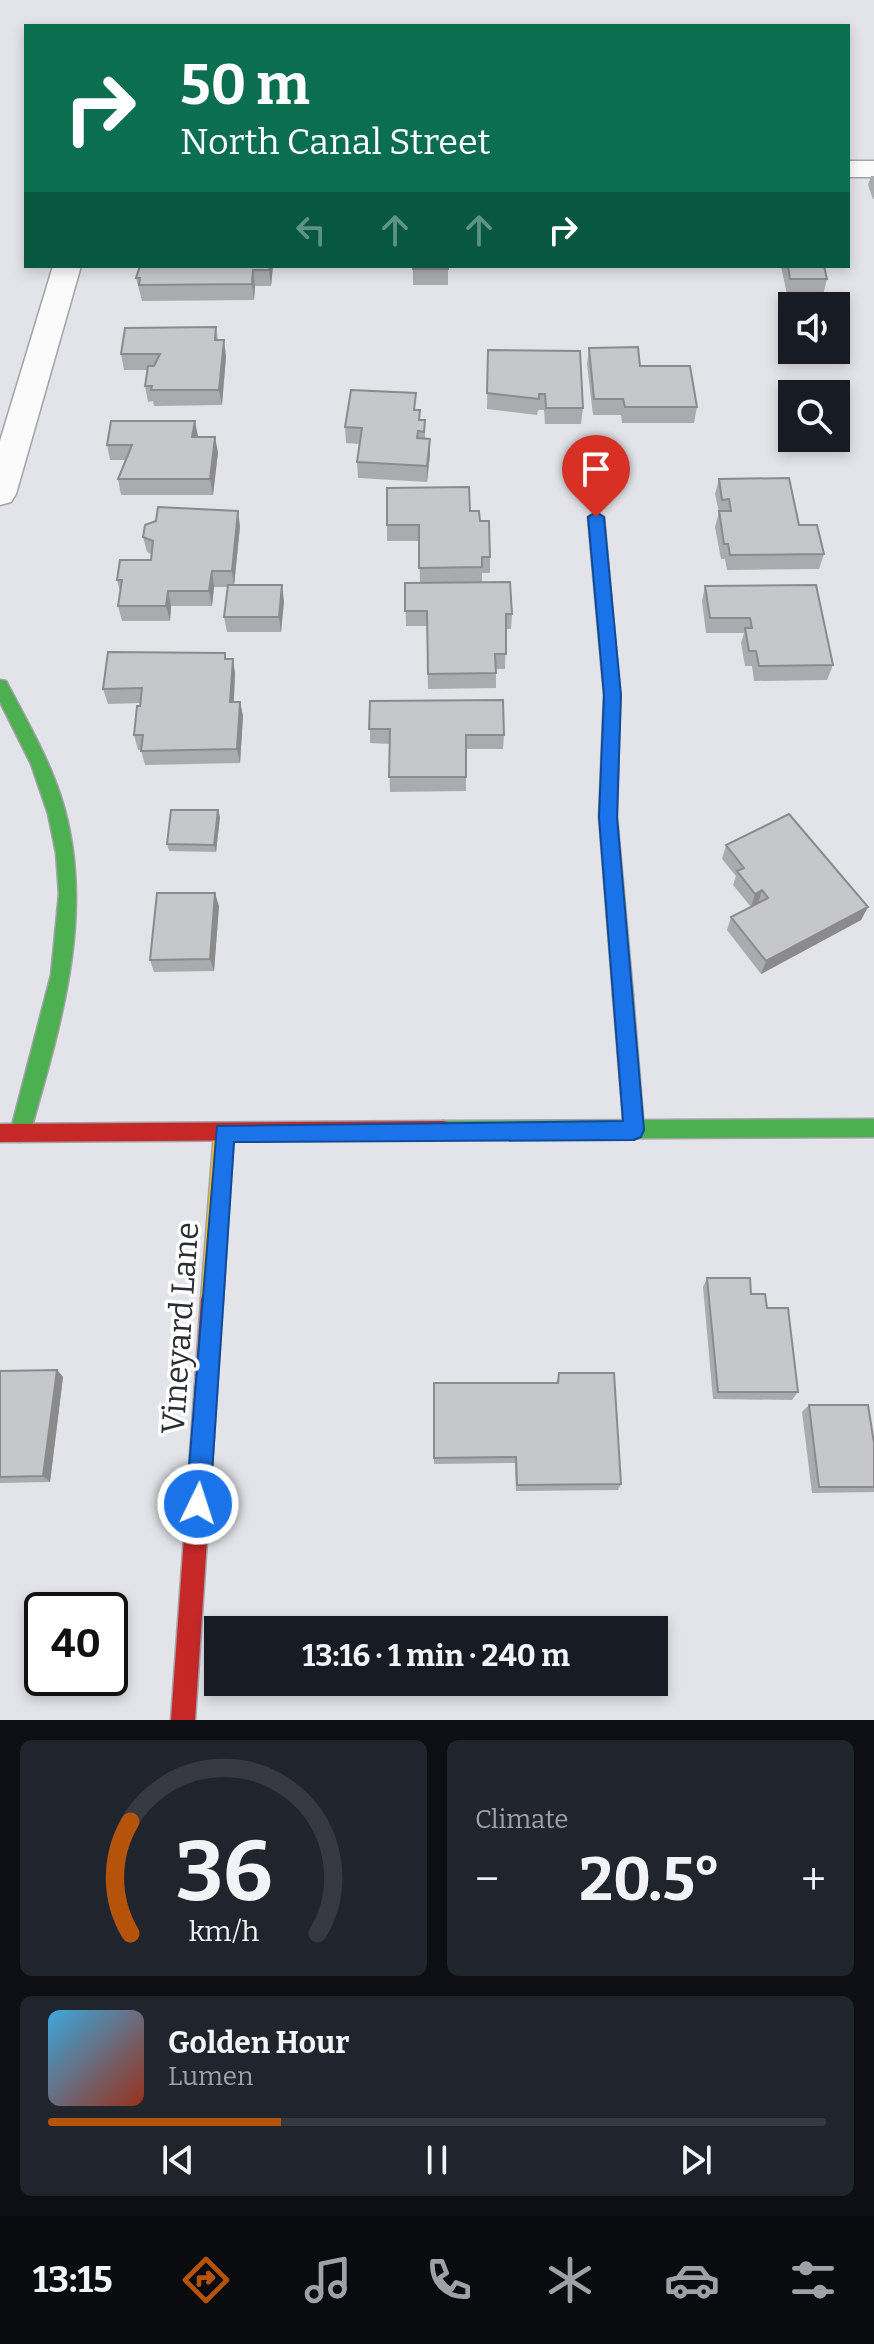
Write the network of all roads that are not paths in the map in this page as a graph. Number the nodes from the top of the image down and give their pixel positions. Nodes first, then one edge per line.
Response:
1 (850, 169) edge
2 (874, 169) edge
3 (66, 268) edge
4 (0, 494) edge
5 (596, 517) dead end
6 (0, 686) edge
7 (874, 1128) edge
8 (634, 1130) junction
9 (224, 1132) junction
10 (0, 1133) edge
11 (20, 1133) junction
12 (183, 1720) edge

1 - 2 street
3 - 4 street
5 - 8 street
6 - 11 street
7 - 8 street
8 - 9 street
9 - 11 street
9 - 12 street, Vineyard Lane
10 - 11 street

